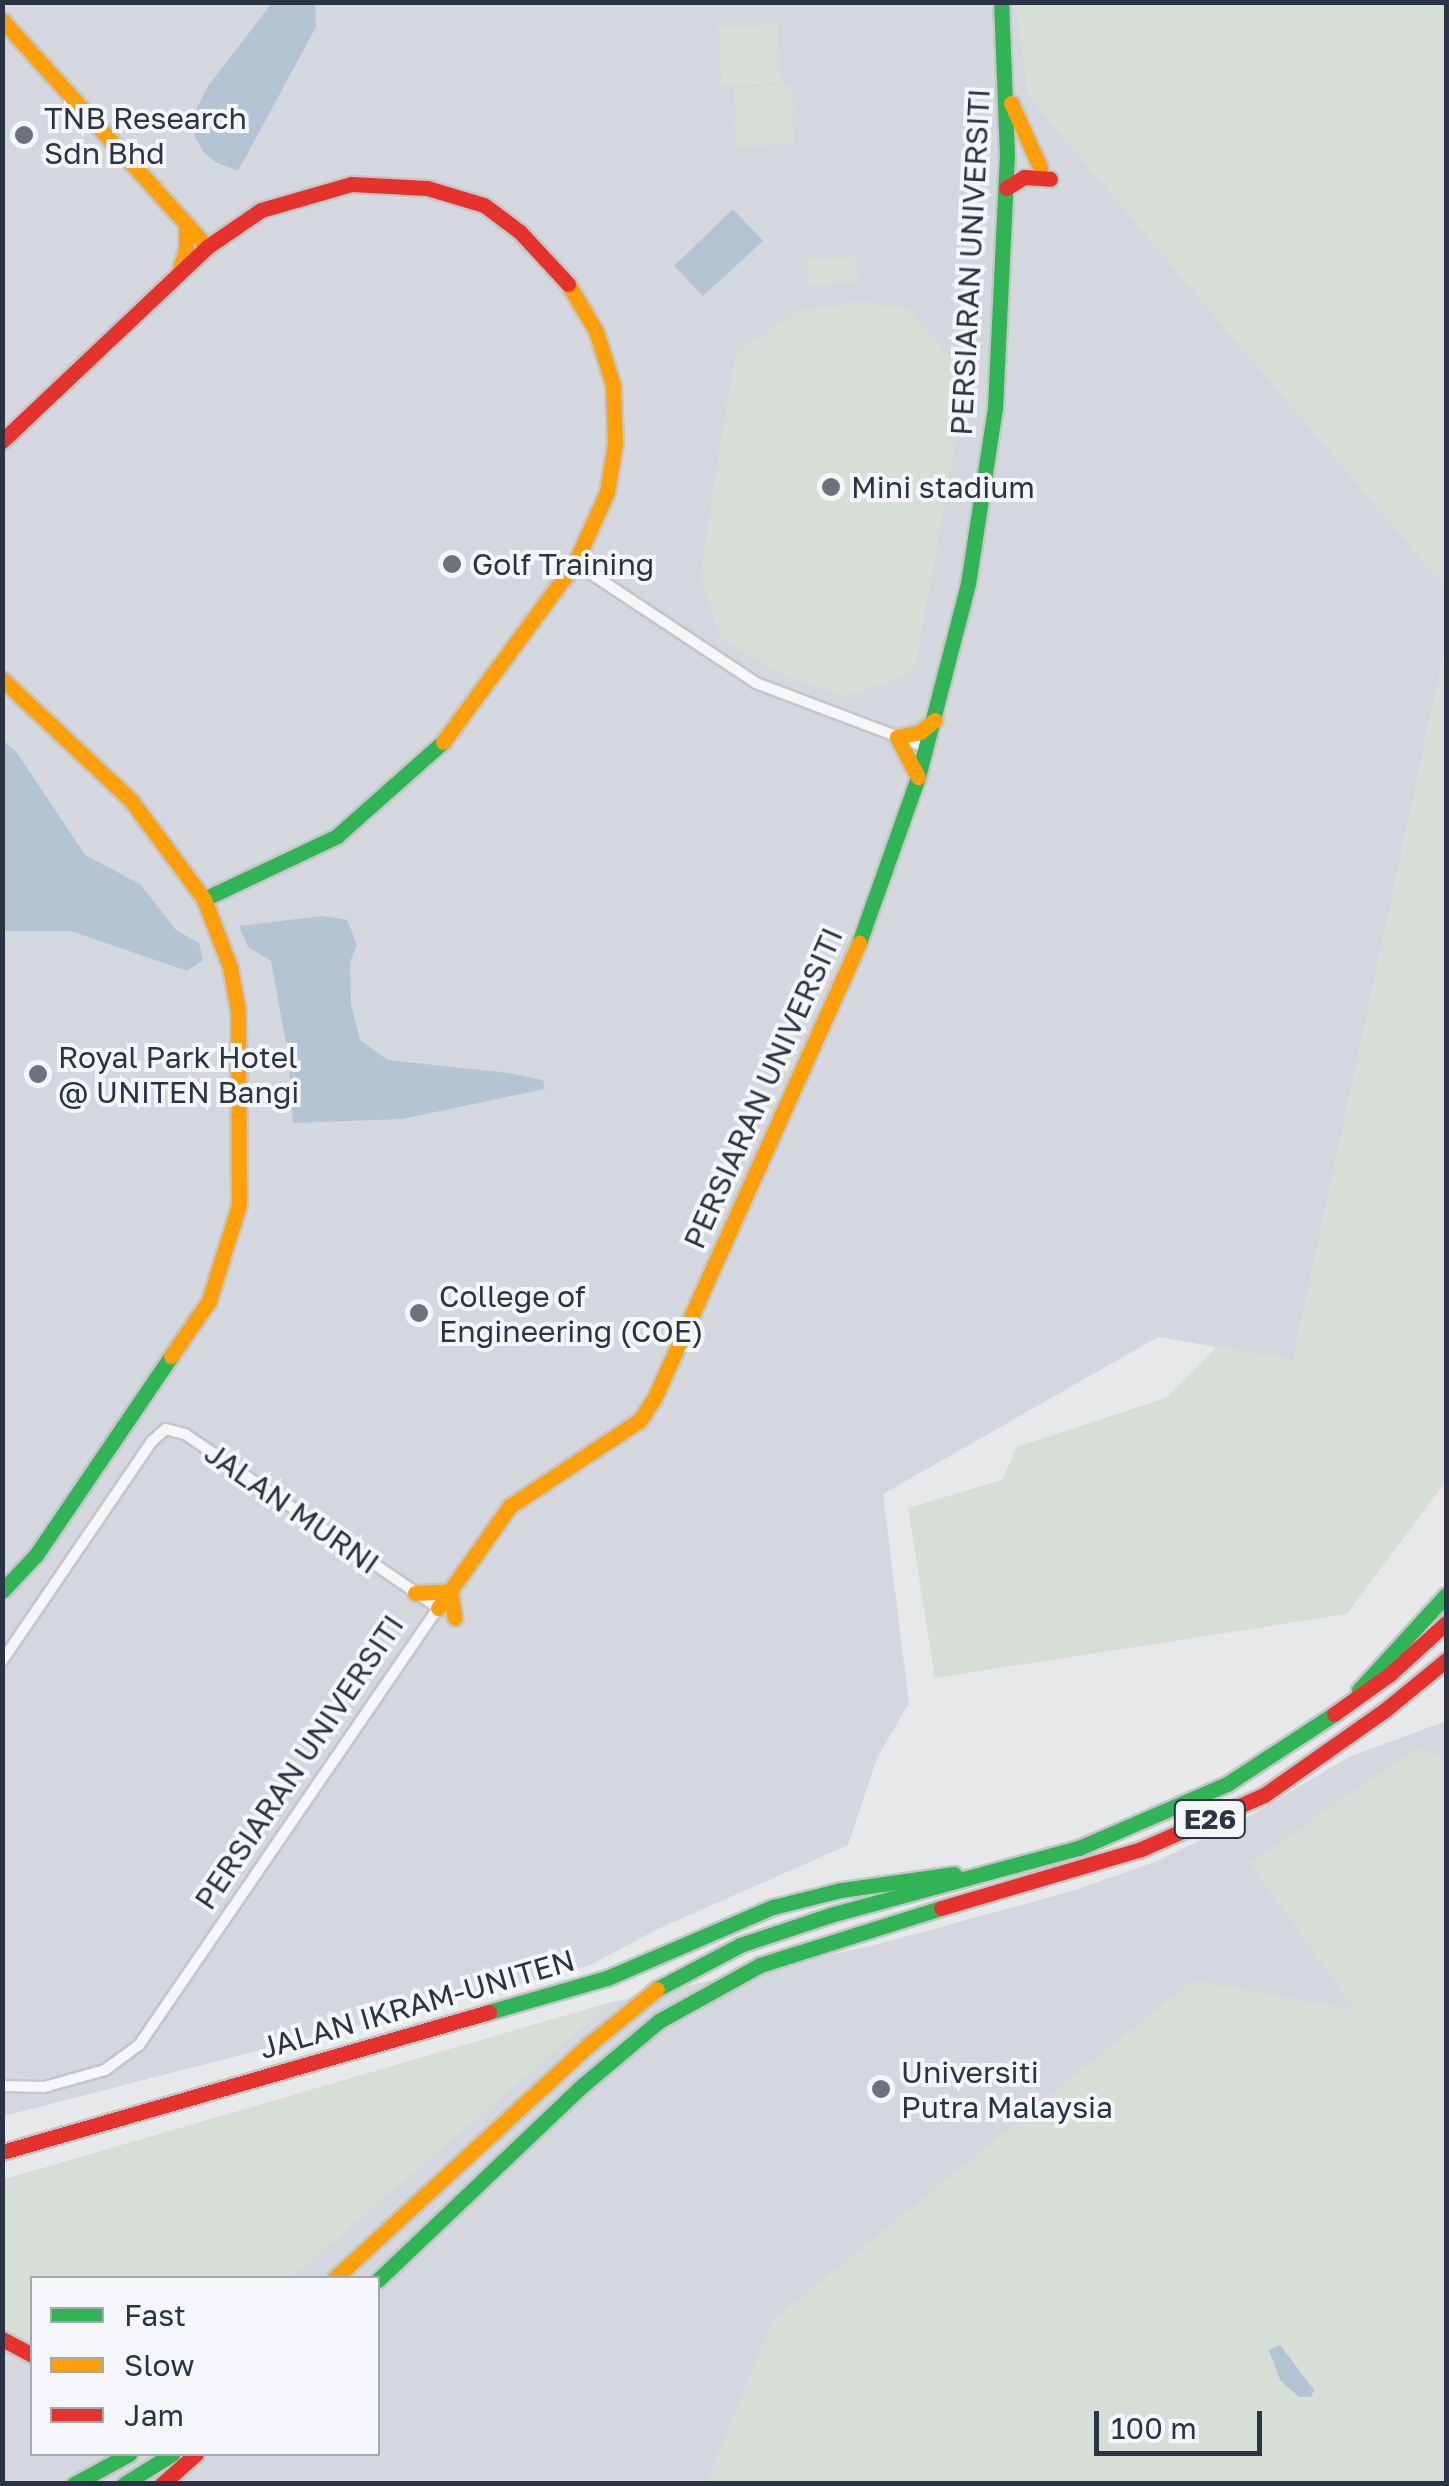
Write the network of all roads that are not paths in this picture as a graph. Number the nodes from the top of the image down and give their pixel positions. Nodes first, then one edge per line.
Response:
1 (1001, 2) edge
2 (2, 20) edge
3 (1007, 90) junction
4 (1006, 188) junction
5 (186, 224) junction
6 (233, 230) junction
7 (207, 247) junction
8 (178, 276) junction
9 (2, 441) edge
10 (575, 563) junction
11 (2, 678) edge
12 (934, 720) junction
13 (897, 737) junction
14 (928, 748) junction
15 (918, 777) junction
16 (204, 899) junction
17 (2, 1591) edge
18 (450, 1591) junction
19 (416, 1593) junction
20 (1446, 1595) edge
21 (438, 1608) junction
22 (454, 1618) dead end
23 (1446, 1623) edge
24 (1446, 1660) edge
25 (2, 1661) edge
26 (1351, 1702) junction
27 (1002, 1870) junction
28 (2, 2086) edge
29 (2, 2152) edge
30 (373, 2242) junction
31 (326, 2276) edge
32 (336, 2276) edge
33 (380, 2278) edge
34 (2, 2339) edge
35 (30, 2353) edge
36 (125, 2456) edge
37 (169, 2456) edge
38 (194, 2456) edge
39 (74, 2484) edge
40 (124, 2484) edge
41 (162, 2484) edge

1 - 3 main road, PERSIARAN UNIVERSITI
2 - 5 main road
3 - 4 main road, PERSIARAN UNIVERSITI
3 - 4 main road
4 - 12 main road, PERSIARAN UNIVERSITI
5 - 6 main road
5 - 7 main road
5 - 8 main road
6 - 7 main road
6 - 10 main road
7 - 8 main road
8 - 9 main road
10 - 13 street
10 - 16 main road
11 - 16 main road
12 - 13 main road
12 - 14 main road, PERSIARAN UNIVERSITI
13 - 14 street
13 - 15 main road
14 - 15 main road, PERSIARAN UNIVERSITI
15 - 18 main road, PERSIARAN UNIVERSITI
16 - 17 main road
18 - 19 main road
18 - 21 main road, PERSIARAN UNIVERSITI
18 - 22 main road
19 - 21 street, JALAN MURNI
19 - 25 street, JALAN MURNI
20 - 26 main road
21 - 28 street, PERSIARAN UNIVERSITI
23 - 26 main road, E26
24 - 33 main road, E26
26 - 27 main road, E26
27 - 29 main road, JALAN IKRAM-UNITEN
27 - 30 main road, E26
30 - 31 main road
30 - 32 main road
34 - 35 main road
36 - 39 main road
37 - 40 main road
38 - 41 main road

